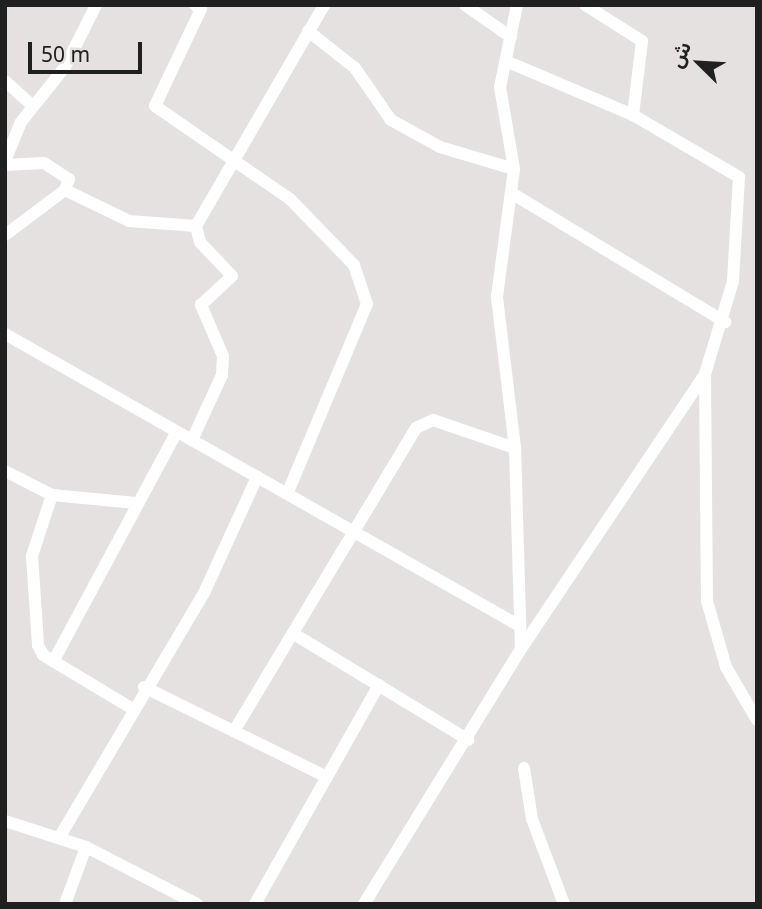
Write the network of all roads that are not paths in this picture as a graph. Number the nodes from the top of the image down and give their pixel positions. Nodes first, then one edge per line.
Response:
1 (96, 5) edge
2 (324, 5) edge
3 (465, 5) edge
4 (517, 5) edge
5 (585, 5) edge
6 (200, 6) edge
7 (308, 32) junction
8 (512, 37) junction
9 (506, 61) junction
10 (5, 81) edge
11 (32, 105) junction
12 (633, 115) junction
13 (228, 162) junction
14 (5, 163) edge
15 (514, 169) junction
16 (65, 190) junction
17 (513, 194) junction
18 (196, 226) junction
19 (6, 236) edge
20 (725, 321) junction
21 (5, 334) edge
22 (705, 374) junction
23 (177, 432) junction
24 (192, 440) junction
25 (515, 448) junction
26 (5, 471) edge
27 (257, 477) junction
28 (287, 494) junction
29 (52, 495) junction
30 (136, 503) junction
31 (354, 531) junction
32 (518, 625) junction
33 (294, 634) junction
34 (521, 649) junction
35 (54, 660) junction
36 (379, 685) junction
37 (144, 687) junction
38 (133, 709) junction
39 (757, 720) edge
40 (234, 731) junction
41 (468, 740) junction
42 (524, 768) dead end
43 (327, 777) junction
44 (5, 821) edge
45 (60, 838) junction
46 (86, 847) junction
47 (65, 904) edge
48 (197, 904) edge
49 (255, 904) edge
50 (364, 904) edge
51 (564, 904) edge

1 - 11 street
2 - 7 street
3 - 8 street
4 - 8 street
5 - 12 street
6 - 13 street
7 - 13 street
7 - 15 street
8 - 9 street
9 - 12 street
9 - 15 street
10 - 11 street
11 - 14 street
12 - 20 street
13 - 18 street
13 - 28 street
14 - 16 street
15 - 17 street
16 - 18 street
16 - 19 street
17 - 20 street
17 - 25 street
18 - 24 street
20 - 22 street
21 - 23 street
22 - 34 street
22 - 39 street
23 - 24 street
23 - 30 street
24 - 27 street
25 - 31 street
25 - 32 street
26 - 29 street
27 - 28 street
27 - 37 street
28 - 31 street
29 - 30 street
29 - 35 street
30 - 35 street
31 - 32 street
31 - 33 street
32 - 34 street
33 - 36 street
33 - 40 street
34 - 41 street
35 - 38 street
36 - 41 street
36 - 43 street
37 - 38 street
37 - 40 street
38 - 45 street
40 - 43 street
41 - 50 street
42 - 51 street
43 - 49 street
44 - 45 street
45 - 46 street
46 - 47 street
46 - 48 street

